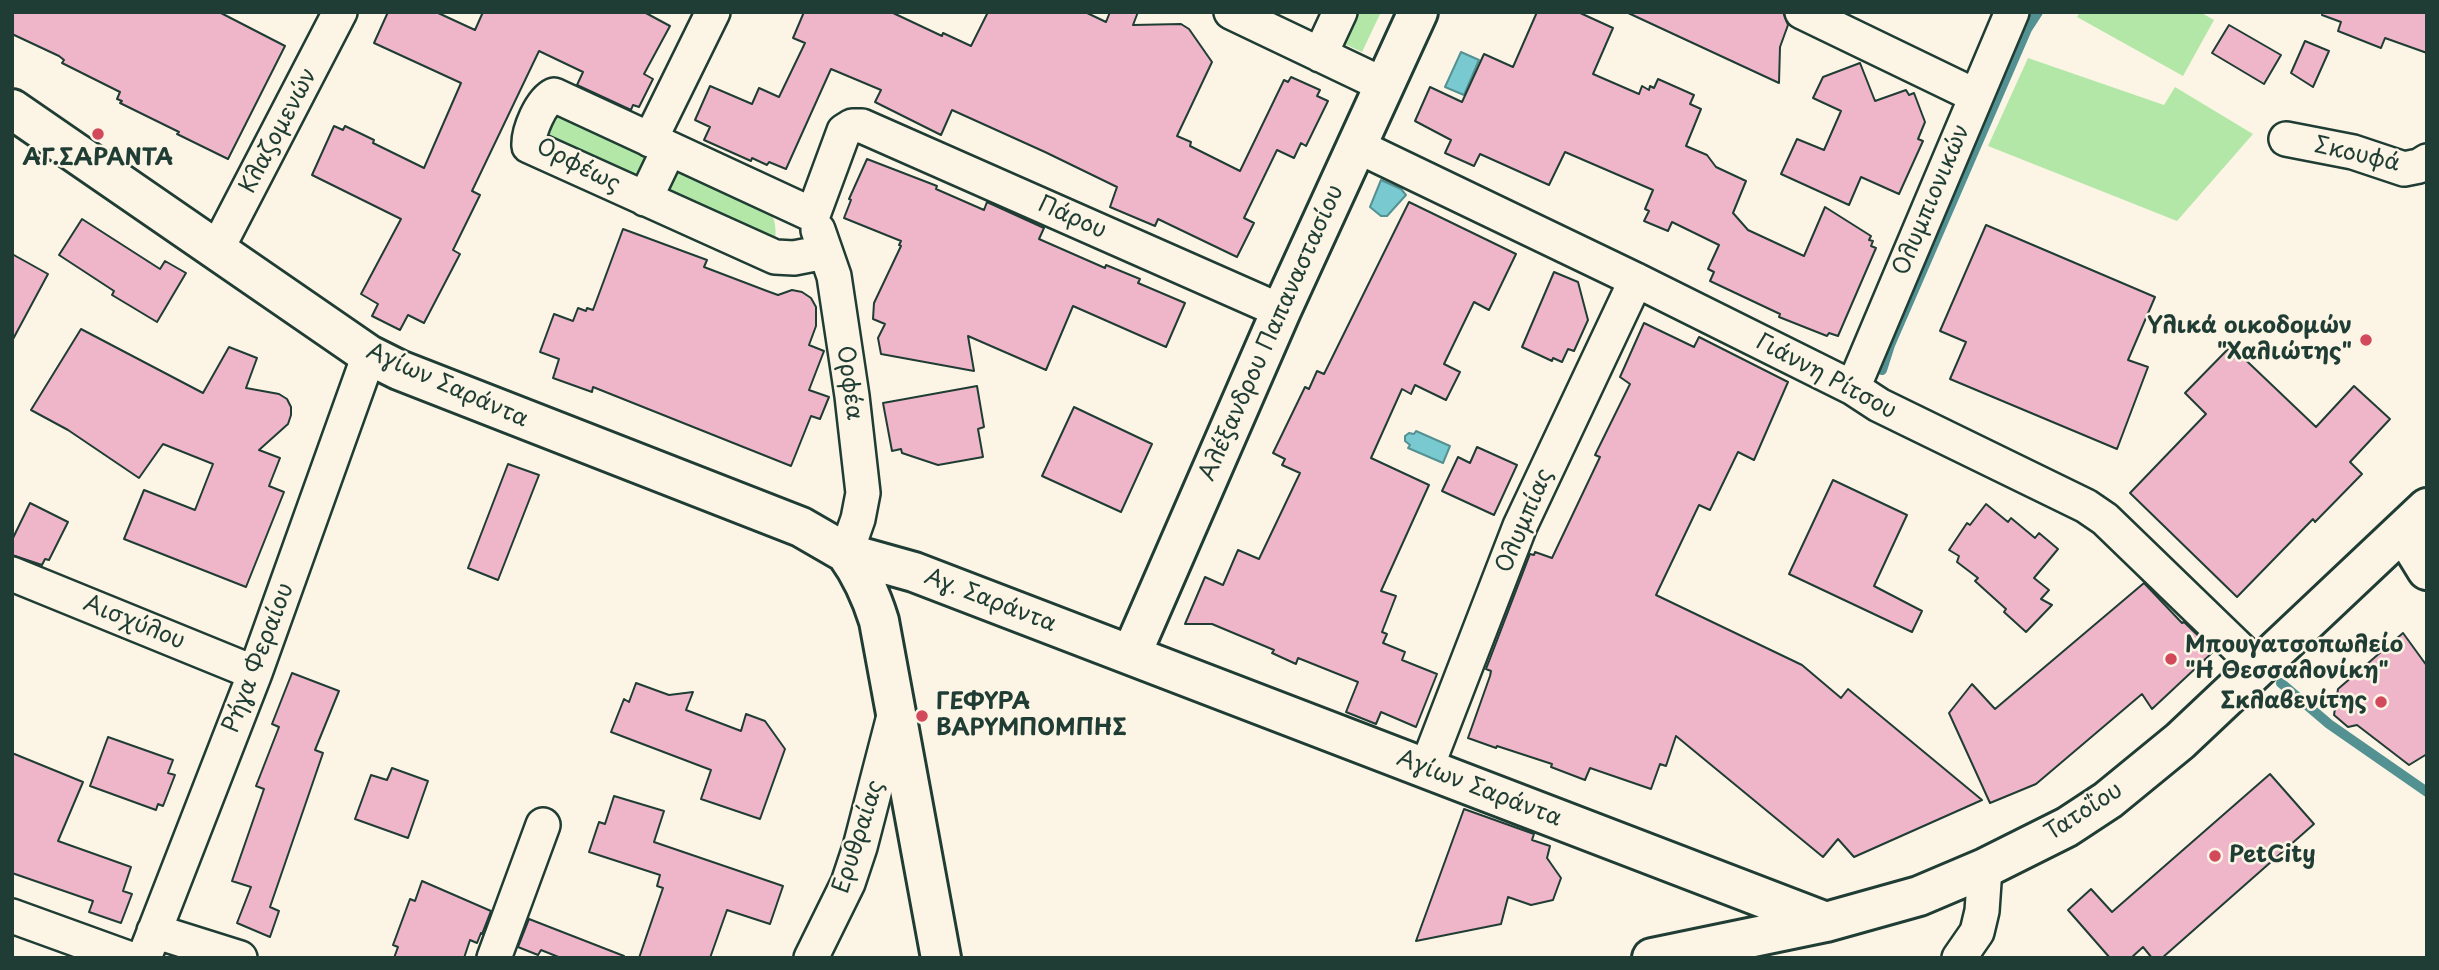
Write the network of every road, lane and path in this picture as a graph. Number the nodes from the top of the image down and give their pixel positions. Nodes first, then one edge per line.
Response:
1 (340, 12) edge
2 (713, 12) edge
3 (1231, 12) edge
4 (1340, 12) edge
5 (1418, 12) edge
6 (1802, 12) edge
7 (2012, 12) edge
8 (1320, 55) junction
9 (1384, 85) junction
10 (1976, 96) junction
11 (12, 109) edge
12 (2286, 139) dead end
13 (659, 145) junction
14 (1355, 145) junction
15 (2427, 161) edge
16 (645, 199) junction
17 (813, 215) junction
18 (217, 249) junction
19 (825, 252) junction
20 (1636, 280) junction
21 (1281, 311) junction
22 (369, 355) junction
23 (1853, 388) junction
24 (2415, 519) edge
25 (846, 553) junction
26 (2427, 570) edge
27 (12, 574) edge
28 (1131, 655) junction
29 (2257, 666) junction
30 (255, 673) junction
31 (895, 712) junction
32 (1426, 768) junction
33 (543, 825) dead end
34 (1985, 868) junction
35 (12, 916) edge
36 (1826, 922) junction
37 (149, 944) edge
38 (128, 958) edge
39 (240, 958) edge
40 (494, 958) edge
41 (811, 958) edge
42 (941, 958) edge
43 (1652, 958) edge
44 (1959, 958) edge

1 - 18 street, Κλαζομενών
2 - 13 street
3 - 8 street
4 - 8 street
5 - 9 main road, Αλέξανδρου Παπαναστασίου
6 - 10 street
7 - 10 street, Ολυμπιονικών
8 - 9 street
9 - 14 main road, Αλέξανδρου Παπαναστασίου
10 - 23 street, Ολυμπιονικών
11 - 18 main road, Αγίων Σαράντα
12 - 15 street, Σκουφά
13 - 16 street
13 - 16 street, Ορφέως
13 - 17 street, Ορφέως
14 - 20 street, Γιάννη Ρίτσου
14 - 21 main road, Αλέξανδρου Παπαναστασίου
16 - 19 street, Ορφέως
17 - 19 street, Ορφέα
17 - 21 street, Πάρου
18 - 22 main road, Αγίων Σαράντα
19 - 25 street, Ορφέα
20 - 23 street, Γιάννη Ρίτσου
20 - 32 street, Ολυμπίας
21 - 28 main road, Αλέξανδρου Παπαναστασίου
22 - 25 main road, Αγίων Σαράντα
22 - 30 street, Ρήγα Φεραίου
23 - 29 street, Γιάννη Ρίτσου
24 - 26 main road
24 - 29 main road, Τατοΐου
25 - 28 main road, Αγ. Σαράντα
25 - 31 main road, Ερυθραίας
27 - 30 street, Αισχύλου
28 - 32 main road, Αγίων Σαράντα
29 - 34 main road, Τατοΐου
30 - 37 street, Ρήγα Φεραίου
31 - 41 street, Ερυθραίας
31 - 42 main road, Ερυθραίας
32 - 36 main road, Αγίων Σαράντα
33 - 40 street
34 - 36 main road, Τατοΐου
34 - 44 street
35 - 38 street
36 - 43 main road, Τατοΐου
37 - 39 street

